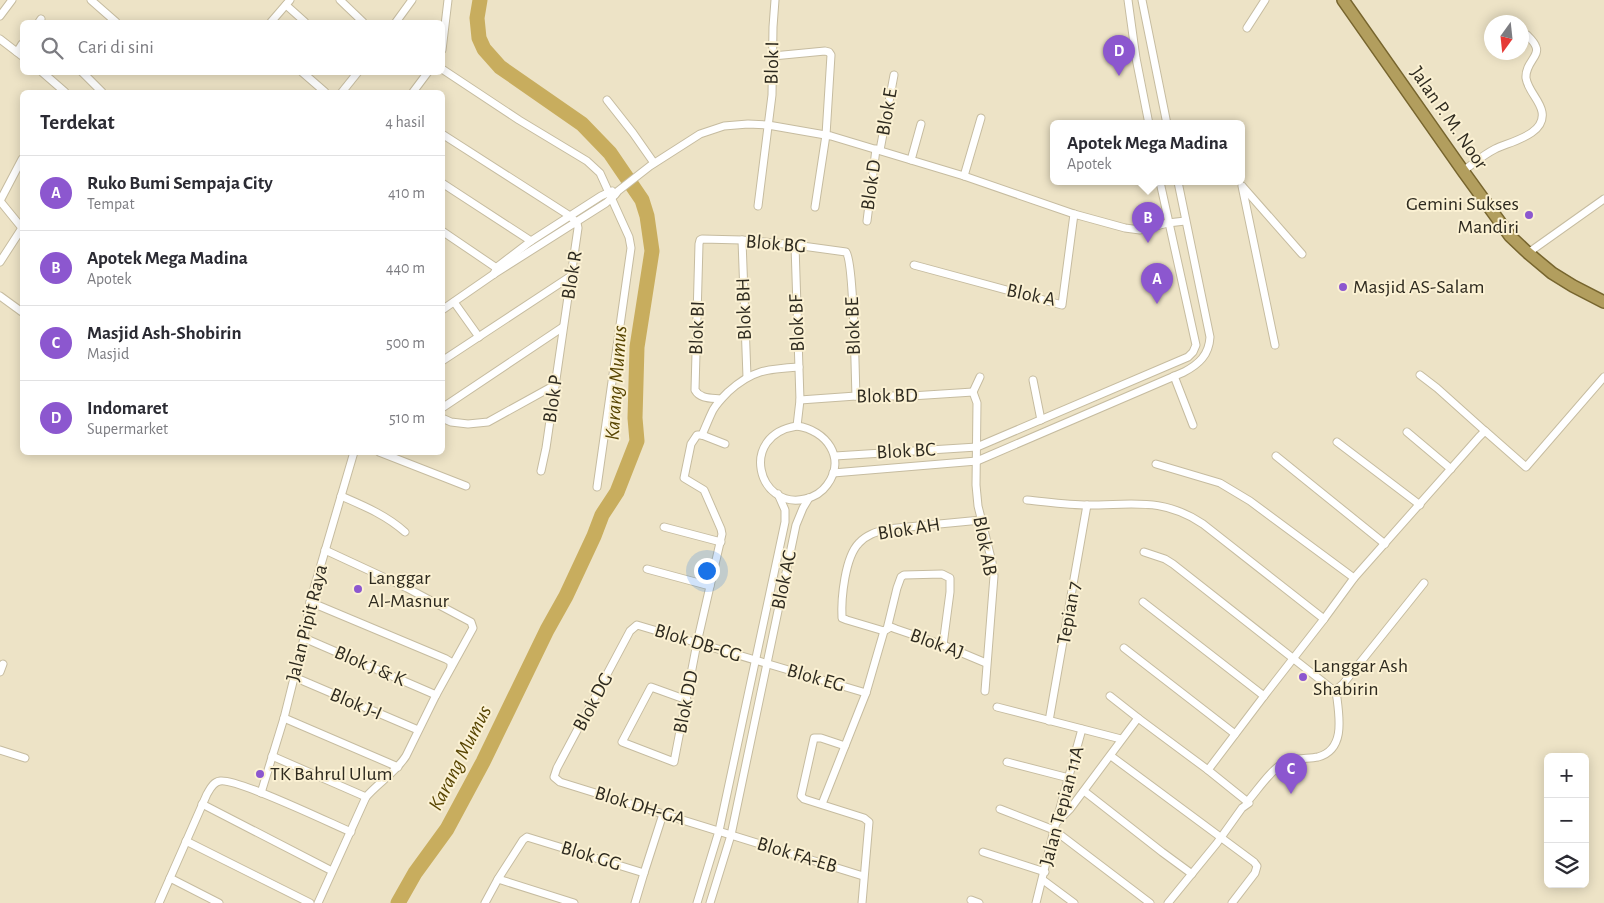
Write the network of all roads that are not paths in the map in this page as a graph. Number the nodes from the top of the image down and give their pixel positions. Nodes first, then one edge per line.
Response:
1 (12, 0) edge
2 (91, 0) edge
3 (412, 0) edge
4 (448, 0) edge
5 (775, 0) edge
6 (1128, 0) edge
7 (1142, 0) edge
8 (1265, 0) edge
9 (1343, 0) edge
10 (341, 1) edge
11 (288, 2) edge
12 (0, 16) edge
13 (114, 20) edge
14 (273, 20) edge
15 (303, 20) edge
16 (361, 20) edge
17 (397, 20) edge
18 (445, 25) edge
19 (1247, 28) dead end
20 (1529, 38) edge
21 (0, 39) edge
22 (20, 54) edge
23 (773, 56) junction
24 (445, 71) edge
25 (45, 75) edge
26 (85, 75) edge
27 (305, 75) edge
28 (356, 75) edge
29 (424, 75) edge
30 (894, 75) dead end
31 (63, 90) edge
32 (100, 90) edge
33 (323, 90) edge
34 (344, 90) edge
35 (414, 90) edge
36 (607, 100) dead end
37 (981, 118) dead end
38 (1148, 120) edge
39 (1166, 120) edge
40 (921, 124) dead end
41 (768, 125) junction
42 (826, 135) junction
43 (445, 136) edge
44 (878, 149) junction
45 (911, 160) junction
46 (20, 163) edge
47 (652, 164) junction
48 (1463, 171) junction
49 (964, 176) junction
50 (445, 185) edge
51 (1161, 185) edge
52 (1179, 185) edge
53 (1241, 185) edge
54 (1242, 185) edge
55 (611, 195) junction
56 (1604, 199) edge
57 (0, 201) edge
58 (758, 206) dead end
59 (815, 208) dead end
60 (1074, 214) junction
61 (570, 216) junction
62 (867, 221) dead end
63 (1186, 221) junction
64 (576, 223) junction
65 (1168, 223) junction
66 (20, 226) edge
67 (20, 231) edge
68 (445, 233) edge
69 (702, 239) joint
70 (742, 240) junction
71 (531, 241) junction
72 (795, 245) junction
73 (1528, 252) junction
74 (1302, 254) dead end
75 (849, 256) joint
76 (0, 262) edge
77 (914, 265) dead end
78 (497, 271) junction
79 (571, 276) junction
80 (0, 296) edge
81 (454, 302) junction
82 (1604, 302) edge
83 (445, 308) edge
84 (20, 311) edge
85 (563, 327) junction
86 (480, 337) junction
87 (1275, 345) dead end
88 (445, 359) edge
89 (799, 367) junction
90 (1174, 376) junction
91 (1420, 376) dead end
92 (746, 377) junction
93 (980, 377) dead end
94 (1604, 377) edge
95 (1034, 380) dead end
96 (555, 385) junction
97 (973, 392) junction
98 (856, 396) junction
99 (720, 400) junction
100 (800, 400) junction
101 (445, 406) edge
102 (445, 419) edge
103 (1040, 420) junction
104 (1193, 425) dead end
105 (797, 426) junction
106 (1485, 431) junction
107 (1407, 432) dead end
108 (702, 435) junction
109 (1337, 442) dead end
110 (725, 444) dead end
111 (977, 447) junction
112 (353, 455) edge
113 (387, 455) edge
114 (835, 456) junction
115 (1276, 456) dead end
116 (977, 460) junction
117 (1156, 464) dead end
118 (1451, 469) junction
119 (541, 472) dead end
120 (833, 473) junction
121 (466, 486) dead end
122 (597, 487) dead end
123 (778, 494) junction
124 (341, 496) junction
125 (809, 498) junction
126 (1027, 500) dead end
127 (1087, 505) junction
128 (1420, 505) junction
129 (980, 520) junction
130 (664, 526) dead end
131 (405, 532) dead end
132 (721, 542) junction
133 (1385, 544) junction
134 (325, 550) junction
135 (1144, 552) dead end
136 (647, 569) dead end
137 (1354, 578) junction
138 (1424, 583) dead end
139 (710, 586) junction
140 (310, 602) junction
141 (1143, 602) dead end
142 (842, 618) joint
143 (1324, 619) junction
144 (641, 626) joint
145 (885, 630) junction
146 (304, 638) junction
147 (697, 643) junction
148 (944, 645) junction
149 (1124, 648) dead end
150 (1294, 658) junction
151 (755, 660) junction
152 (986, 662) junction
153 (3, 664) dead end
154 (766, 664) junction
155 (451, 668) junction
156 (0, 672) edge
157 (294, 677) junction
158 (1336, 690) junction
159 (985, 691) dead end
160 (866, 693) junction
161 (436, 695) junction
162 (1110, 696) dead end
163 (1264, 696) junction
164 (687, 700) junction
165 (997, 707) dead end
166 (284, 718) junction
167 (1138, 718) junction
168 (1050, 721) junction
169 (418, 730) junction
170 (1082, 730) junction
171 (1235, 734) junction
172 (1121, 739) junction
173 (845, 746) junction
174 (0, 750) edge
175 (272, 756) junction
176 (1111, 756) junction
177 (25, 758) dead end
178 (1007, 762) dead end
179 (398, 766) junction
180 (1208, 770) junction
181 (1069, 778) junction
182 (560, 782) joint
183 (1084, 791) junction
184 (261, 793) junction
185 (366, 797) junction
186 (1247, 802) junction
187 (202, 804) junction
188 (822, 804) junction
189 (1000, 809) dead end
190 (663, 814) junction
191 (1057, 822) junction
192 (1054, 830) junction
193 (719, 831) junction
194 (351, 832) junction
195 (731, 834) junction
196 (1221, 838) junction
197 (186, 841) junction
198 (983, 852) dead end
199 (332, 871) junction
200 (644, 872) junction
201 (1192, 874) junction
202 (863, 876) junction
203 (1044, 876) junction
204 (170, 878) junction
205 (498, 879) junction
206 (971, 900) dead end
207 (159, 903) edge
208 (219, 903) edge
209 (310, 903) edge
210 (318, 903) edge
211 (485, 903) edge
212 (574, 903) edge
213 (635, 903) edge
214 (697, 903) edge
215 (710, 903) edge
216 (862, 903) edge
217 (979, 903) edge
218 (1036, 903) edge
219 (1074, 903) edge
220 (1150, 903) edge
221 (1168, 903) edge
222 (1232, 903) edge

1 - 12 street
2 - 13 street
3 - 17 street
4 - 18 street
5 - 23 street, Blok I
6 - 38 street
7 - 39 street
8 - 19 street
9 - 48 highway, Jalan P. M. Noor
10 - 16 street
11 - 14 street
11 - 15 street
20 - 48 street
21 - 22 street
23 - 41 street, Blok I
23 - 42 street
24 - 55 street
25 - 31 street
26 - 32 street
27 - 33 street
28 - 34 street
29 - 35 street
30 - 44 street, Blok E
36 - 47 street
37 - 49 street
40 - 45 street
41 - 42 street
41 - 47 street
41 - 58 street, Blok I
42 - 44 street
42 - 59 street
43 - 61 street
44 - 45 street
44 - 62 street, Blok D
45 - 49 street
46 - 57 street
47 - 55 street
48 - 73 highway, Jalan P. M. Noor
49 - 60 street
50 - 71 street
51 - 65 street, Blok BC
52 - 63 street
53 - 87 street
54 - 74 street
55 - 61 street
55 - 64 street
55 - 122 street
56 - 73 street
57 - 66 street
60 - 65 street
60 - 77 street, Blok A
61 - 64 street
61 - 71 street
63 - 65 street
63 - 90 street
64 - 78 street
64 - 79 street, Blok R
65 - 103 street, Blok BC
67 - 76 street
68 - 78 street
69 - 70 street, Blok BG
69 - 99 street, Blok BI
70 - 72 street, Blok BG
70 - 92 street, Blok BH
71 - 78 street
72 - 75 street, Blok BG
72 - 89 street, Blok BF
73 - 82 highway, Jalan P. M. Noor
75 - 98 street, Blok BE
78 - 81 street
79 - 85 street, Blok R
79 - 86 street
80 - 84 street
81 - 83 street
81 - 86 street
85 - 96 street, Blok P
85 - 101 street
86 - 88 street
89 - 92 street
89 - 100 street, Blok BF
90 - 104 street
90 - 116 street
91 - 106 street
92 - 99 street
93 - 97 street
94 - 106 street
95 - 103 street
96 - 102 street
96 - 119 street, Blok P
97 - 98 street, Blok BD
97 - 111 street, Blok AB
98 - 100 street, Blok BD
99 - 108 street
100 - 105 street, Blok BF
103 - 111 street, Blok BC
105 - 114 street
105 - 123 street
106 - 118 street
107 - 118 street
108 - 110 street
108 - 132 street
109 - 128 street
111 - 114 street, Blok BC
111 - 116 street, Blok AB
112 - 124 street, Jalan Pipit Raya
113 - 121 street
114 - 120 street
115 - 133 street
116 - 120 street
116 - 129 street, Blok AB
117 - 137 street
118 - 128 street
120 - 125 street
123 - 125 street
123 - 151 street
124 - 131 street
124 - 134 street, Jalan Pipit Raya
125 - 154 street, Blok AC
126 - 127 street
127 - 143 street
127 - 168 street, Tepian 7
128 - 133 street
129 - 142 street, Blok AH
129 - 152 street, Blok AB
130 - 132 street
132 - 139 street, Blok DD
133 - 137 street
134 - 140 street, Jalan Pipit Raya
134 - 155 street
135 - 150 street
136 - 139 street
137 - 143 street
138 - 158 street
139 - 147 street, Blok DD
140 - 146 street, Jalan Pipit Raya
140 - 155 street
141 - 163 street
142 - 145 street, Blok AJ
143 - 150 street
144 - 147 street, Blok DB-CG
144 - 182 street, Blok DG
145 - 148 street, Blok AJ
145 - 148 street
145 - 160 street
146 - 157 street, Jalan Pipit Raya
146 - 161 street, Blok J & K
147 - 151 street, Blok DB-CG
147 - 164 street, Blok DD
148 - 152 street, Blok AJ
149 - 171 street
150 - 158 street
150 - 163 street
151 - 154 street, Blok DB-CG
151 - 193 street
152 - 159 street, Blok AB
153 - 156 street
154 - 160 street, Blok EG
154 - 195 street, Blok AC
155 - 161 street
157 - 166 street, Jalan Pipit Raya
157 - 169 street, Blok J-I
158 - 186 street
160 - 173 street
161 - 169 street
162 - 167 street
163 - 171 street
164 - 164 street, Blok DD
165 - 168 street, Jalan Tepian 11A
166 - 175 street, Jalan Pipit Raya
166 - 179 street
167 - 172 street
167 - 180 street
168 - 170 street, Jalan Tepian 11A
169 - 179 street
170 - 172 street
170 - 181 street, Jalan Tepian 11A
171 - 180 street
172 - 176 street
173 - 188 street
173 - 188 street
174 - 177 street
175 - 184 street, Jalan Pipit Raya
175 - 185 street
176 - 183 street
176 - 196 street
178 - 181 street
179 - 185 street
180 - 186 street
181 - 191 street, Jalan Tepian 11A
182 - 190 street, Blok DH-GA
183 - 191 street
183 - 201 street
184 - 187 street
184 - 194 street
185 - 194 street
186 - 196 street
187 - 197 street
187 - 199 street
188 - 202 street
189 - 192 street
190 - 193 street, Blok DH-GA
190 - 200 street, Blok GG
191 - 192 street, Jalan Tepian 11A
192 - 203 street, Jalan Tepian 11A
192 - 220 street
193 - 195 street, Blok DH-GA
193 - 214 street
194 - 199 street
195 - 202 street, Blok FA-EB
195 - 215 street, Blok AC
196 - 201 street
196 - 222 street
197 - 204 street
197 - 209 street
198 - 203 street
199 - 210 street
200 - 205 street, Blok GG
200 - 213 street
201 - 221 street
202 - 216 street
203 - 218 street, Jalan Tepian 11A
203 - 219 street
204 - 207 street
204 - 208 street
205 - 211 street
205 - 212 street
206 - 217 street

